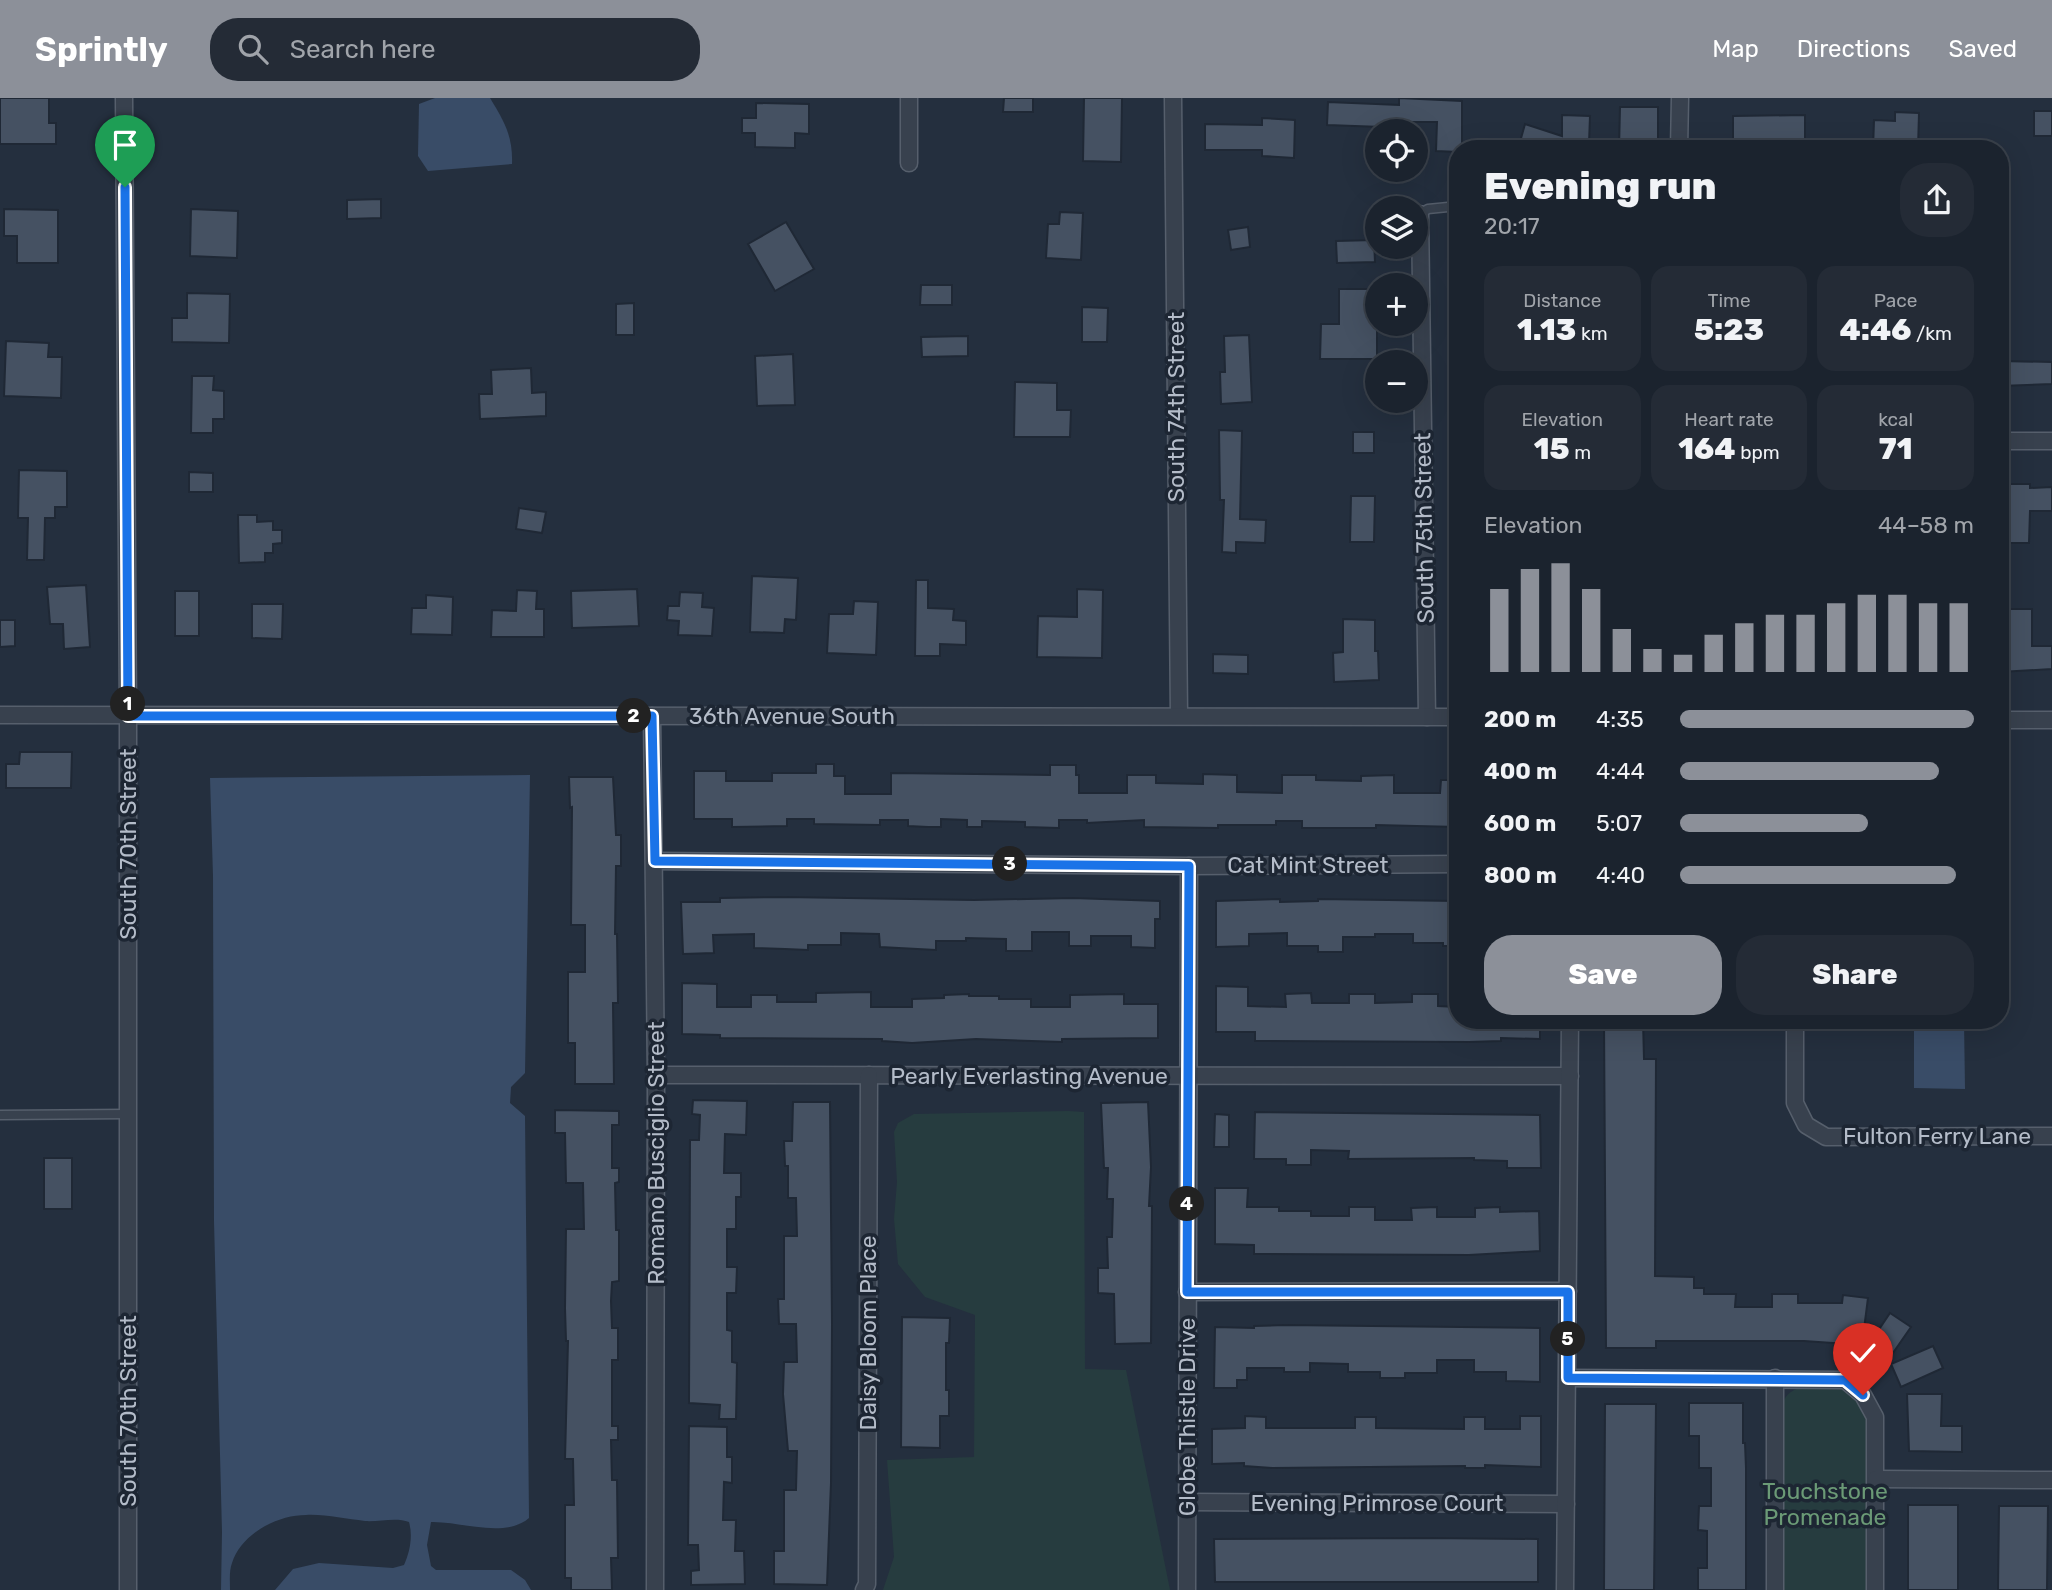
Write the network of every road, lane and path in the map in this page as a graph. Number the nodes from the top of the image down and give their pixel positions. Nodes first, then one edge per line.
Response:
1 (124, 98) edge
2 (909, 98) edge
3 (1173, 98) edge
4 (1680, 98) edge
5 (1679, 140) edge
6 (909, 163) dead end
7 (1449, 207) edge
8 (1428, 209) edge
9 (1421, 259) edge
10 (2009, 441) edge
11 (2052, 441) edge
12 (0, 715) edge
13 (128, 716) junction
14 (652, 716) junction
15 (1179, 716) junction
16 (1427, 717) junction
17 (1449, 717) edge
18 (2009, 720) edge
19 (2052, 720) edge
20 (655, 861) junction
21 (1449, 864) edge
22 (1189, 866) junction
23 (1570, 1029) edge
24 (1795, 1029) edge
25 (656, 1075) junction
26 (869, 1075) junction
27 (1570, 1076) junction
28 (1188, 1077) junction
29 (128, 1114) junction
30 (0, 1115) edge
31 (2052, 1136) edge
32 (1187, 1292) junction
33 (1568, 1292) junction
34 (1568, 1378) junction
35 (1775, 1378) junction
36 (1877, 1479) junction
37 (2052, 1480) edge
38 (1188, 1502) junction
39 (1566, 1504) junction
40 (128, 1590) edge
41 (654, 1590) edge
42 (864, 1590) edge
43 (1187, 1590) edge
44 (1565, 1590) edge
45 (1775, 1590) edge
46 (1875, 1590) edge

1 - 13 street, South 70th Street
2 - 6 street
3 - 15 street, South 74th Street
4 - 5 street
7 - 8 lane
9 - 16 street, South 75th Street
10 - 11 street
12 - 13 street, 36th Avenue South
13 - 14 street, 36th Avenue South
13 - 29 street, South 70th Street
14 - 15 street, 36th Avenue South
14 - 20 street, Romano Busciglio Street
15 - 16 street, 36th Avenue South
16 - 17 street, 36th Avenue South
18 - 19 street
20 - 22 street, Cat Mint Street
20 - 25 street, Romano Busciglio Street
21 - 22 street, Cat Mint Street
22 - 28 street, Globe Thistle Drive
23 - 27 street
24 - 31 street, Fulton Ferry Lane
25 - 26 street, Pearly Everlasting Avenue
25 - 41 street, Romano Busciglio Street
26 - 28 street, Pearly Everlasting Avenue
26 - 42 street, Daisy Bloom Place
27 - 28 street, Pearly Everlasting Avenue
27 - 33 street
28 - 32 street, Globe Thistle Drive
29 - 30 lane
29 - 40 street, South 70th Street
32 - 33 street
32 - 38 street, Globe Thistle Drive
33 - 34 street
34 - 35 street
34 - 39 street
35 - 36 street
35 - 45 street
36 - 37 street
36 - 46 street
38 - 39 street, Evening Primrose Court
38 - 43 street, Globe Thistle Drive
39 - 44 street

